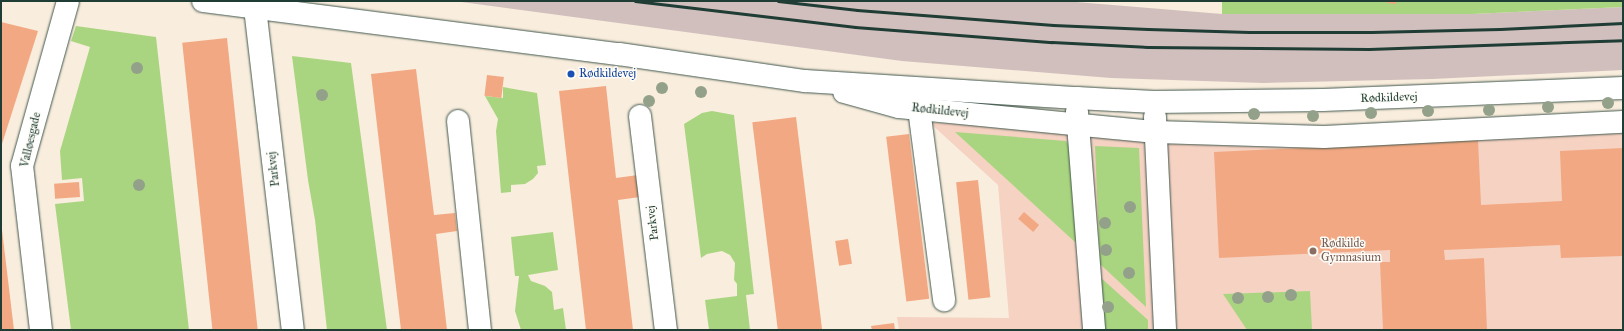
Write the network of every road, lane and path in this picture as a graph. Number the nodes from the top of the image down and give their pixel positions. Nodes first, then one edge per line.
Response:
1 (68, 1) edge
2 (202, 1) edge
3 (255, 8) junction
4 (805, 81) junction
5 (1623, 88) edge
6 (1077, 98) junction
7 (1154, 102) junction
8 (919, 109) junction
9 (640, 116) dead end
10 (458, 121) dead end
11 (1623, 122) edge
12 (1078, 125) junction
13 (1156, 132) junction
14 (944, 300) dead end
15 (41, 330) edge
16 (293, 330) edge
17 (480, 330) edge
18 (666, 330) edge
19 (1094, 330) edge
20 (1165, 330) edge

1 - 15 street, Valløesgade
2 - 3 street, Rødkildevej
3 - 4 street, Rødkildevej
3 - 16 street, Parkvej
4 - 6 street, Rødkildevej
4 - 8 street, Rødkildevej
5 - 7 street, Rødkildevej
6 - 7 street, Rødkildevej
6 - 12 street
7 - 13 street
8 - 12 street, Rødkildevej
8 - 14 street
9 - 18 street, Parkvej
10 - 17 street
11 - 13 street, Rødkildevej
12 - 13 street, Rødkildevej
12 - 19 street
13 - 20 street

